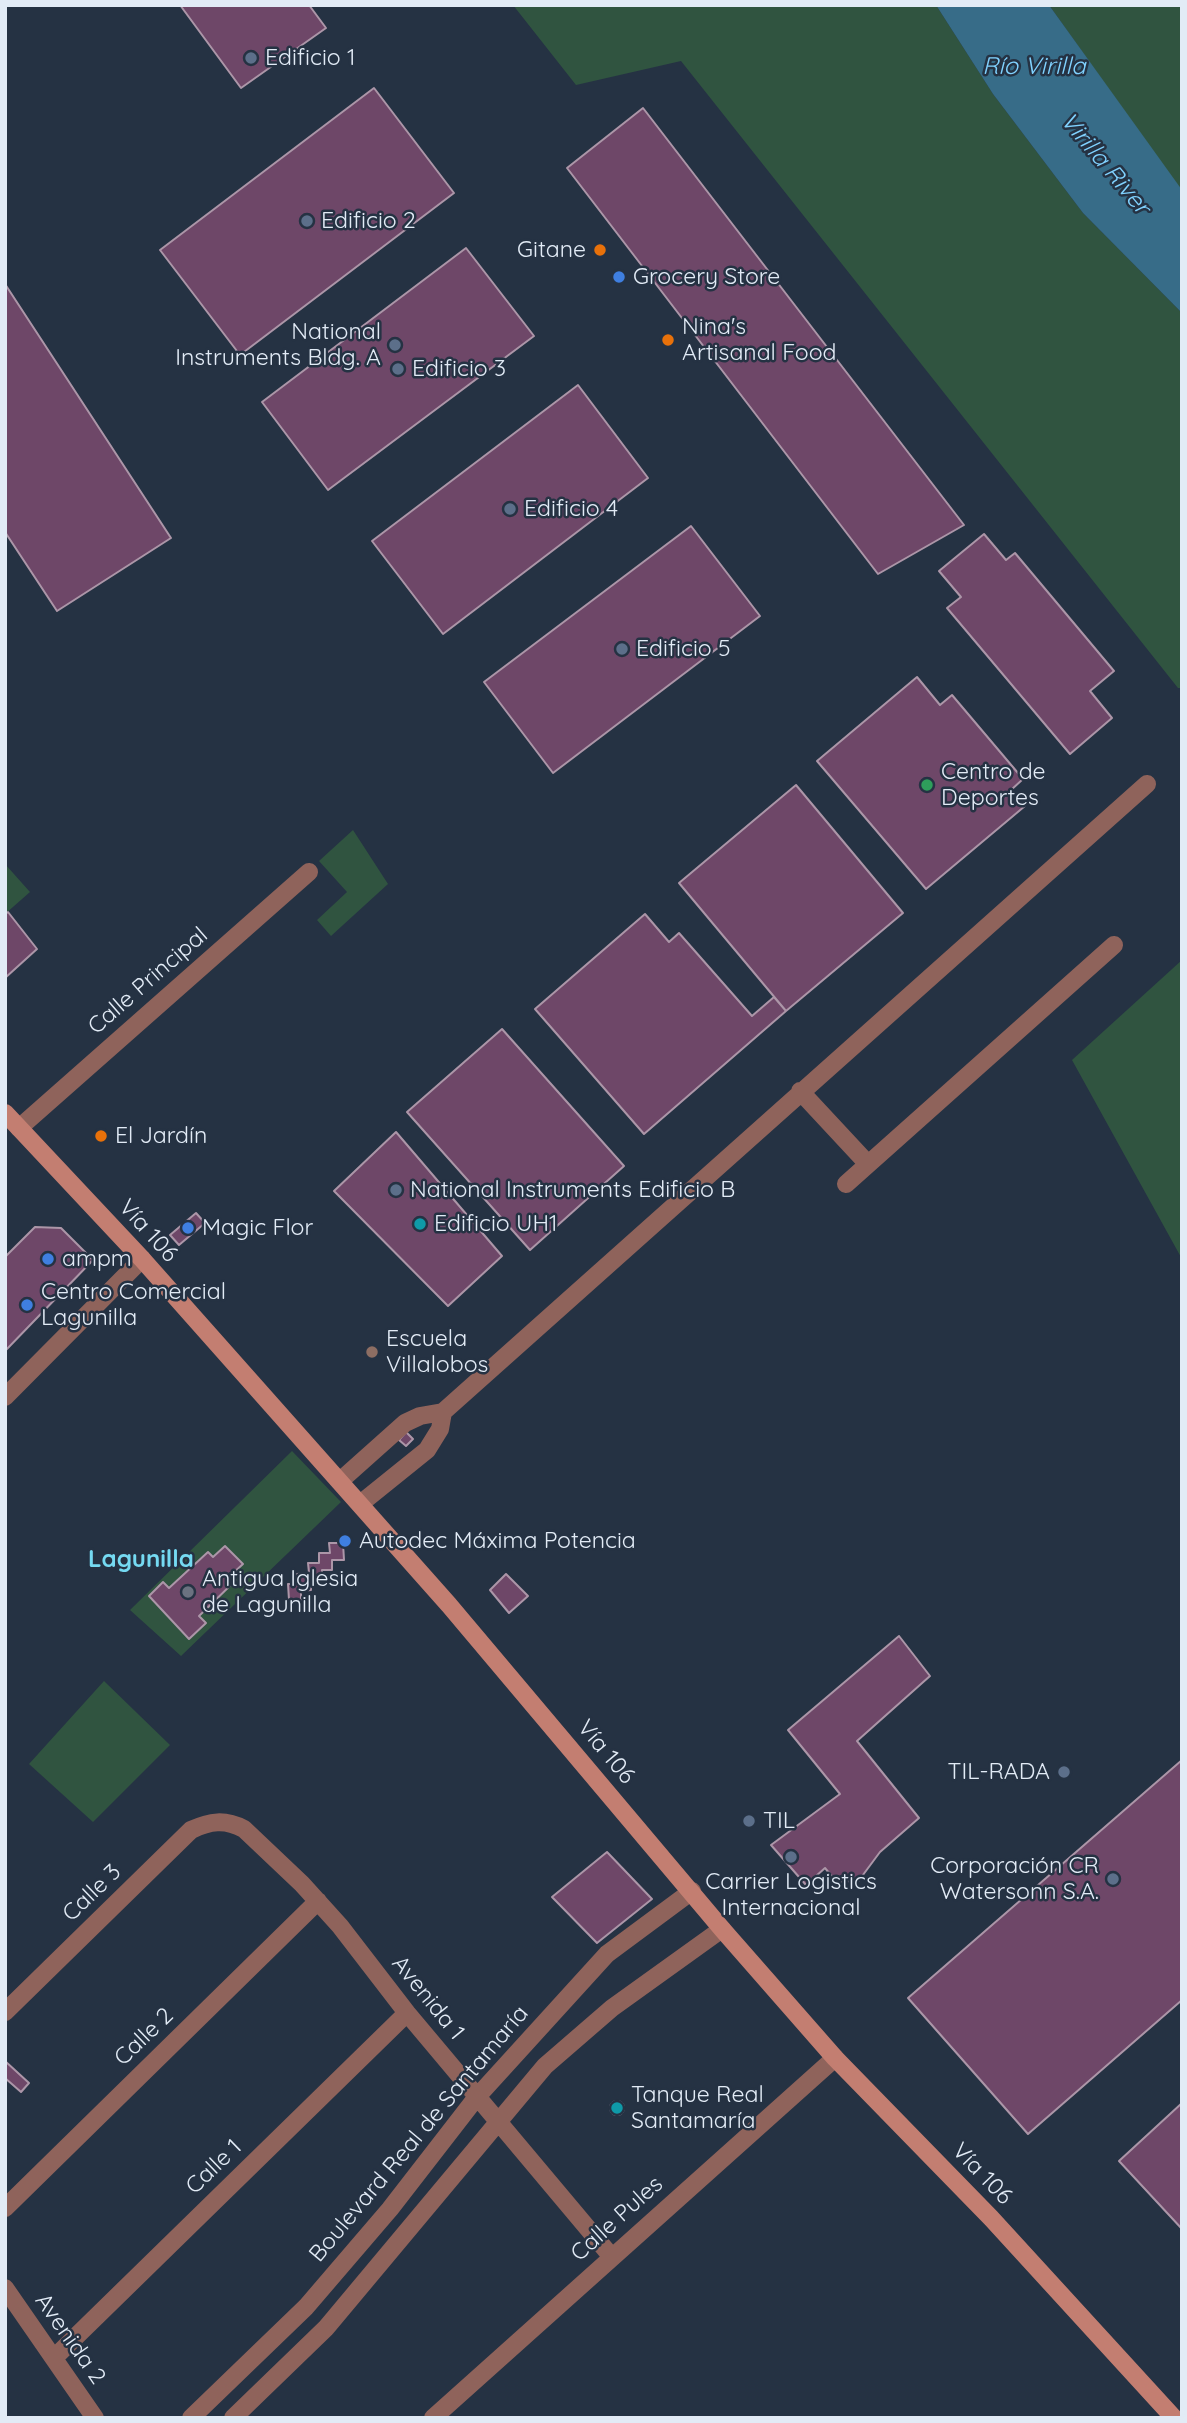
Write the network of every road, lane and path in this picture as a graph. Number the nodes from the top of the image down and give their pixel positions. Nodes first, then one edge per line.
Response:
1 (1147, 784) dead end
2 (309, 872) dead end
3 (1114, 945) dead end
4 (800, 1091) junction
5 (5, 1113) edge
6 (19, 1128) junction
7 (867, 1163) junction
8 (846, 1184) dead end
9 (142, 1259) junction
10 (5, 1397) edge
11 (443, 1412) junction
12 (340, 1481) junction
13 (360, 1504) junction
14 (220, 1822) joint
15 (692, 1891) junction
16 (318, 1901) junction
17 (722, 1929) junction
18 (5, 2012) edge
19 (407, 2013) junction
20 (835, 2057) junction
21 (477, 2098) junction
22 (497, 2122) junction
23 (5, 2208) edge
24 (611, 2256) junction
25 (5, 2288) edge
26 (55, 2357) junction
27 (95, 2418) edge
28 (191, 2418) edge
29 (233, 2418) edge
30 (433, 2418) edge
31 (1174, 2418) edge

1 - 4 street
2 - 6 street, Calle Principal
3 - 7 street
4 - 7 street
4 - 11 street
5 - 6 main road, Vía 106
6 - 9 main road, Vía 106
7 - 8 street
9 - 10 street
9 - 12 main road, Vía 106
11 - 12 street
11 - 13 street
12 - 13 main road, Vía 106
13 - 15 main road, Vía 106
14 - 16 street, Avenida 1
14 - 18 street, Calle 3
15 - 17 main road, Vía 106
15 - 21 street, Boulevard Real de Santamaría
16 - 19 street, Avenida 1
16 - 23 street, Calle 2
17 - 20 main road, Vía 106
17 - 22 street
19 - 21 street, Avenida 1
19 - 26 street, Calle 1
20 - 24 street, Calle Pules
20 - 31 main road, Vía 106
21 - 22 street, Avenida 1
21 - 28 street, Boulevard Real de Santamaría
22 - 24 street, Avenida 1
22 - 29 street
24 - 30 street, Calle Pules
25 - 26 street, Avenida 2
26 - 27 street, Avenida 2

